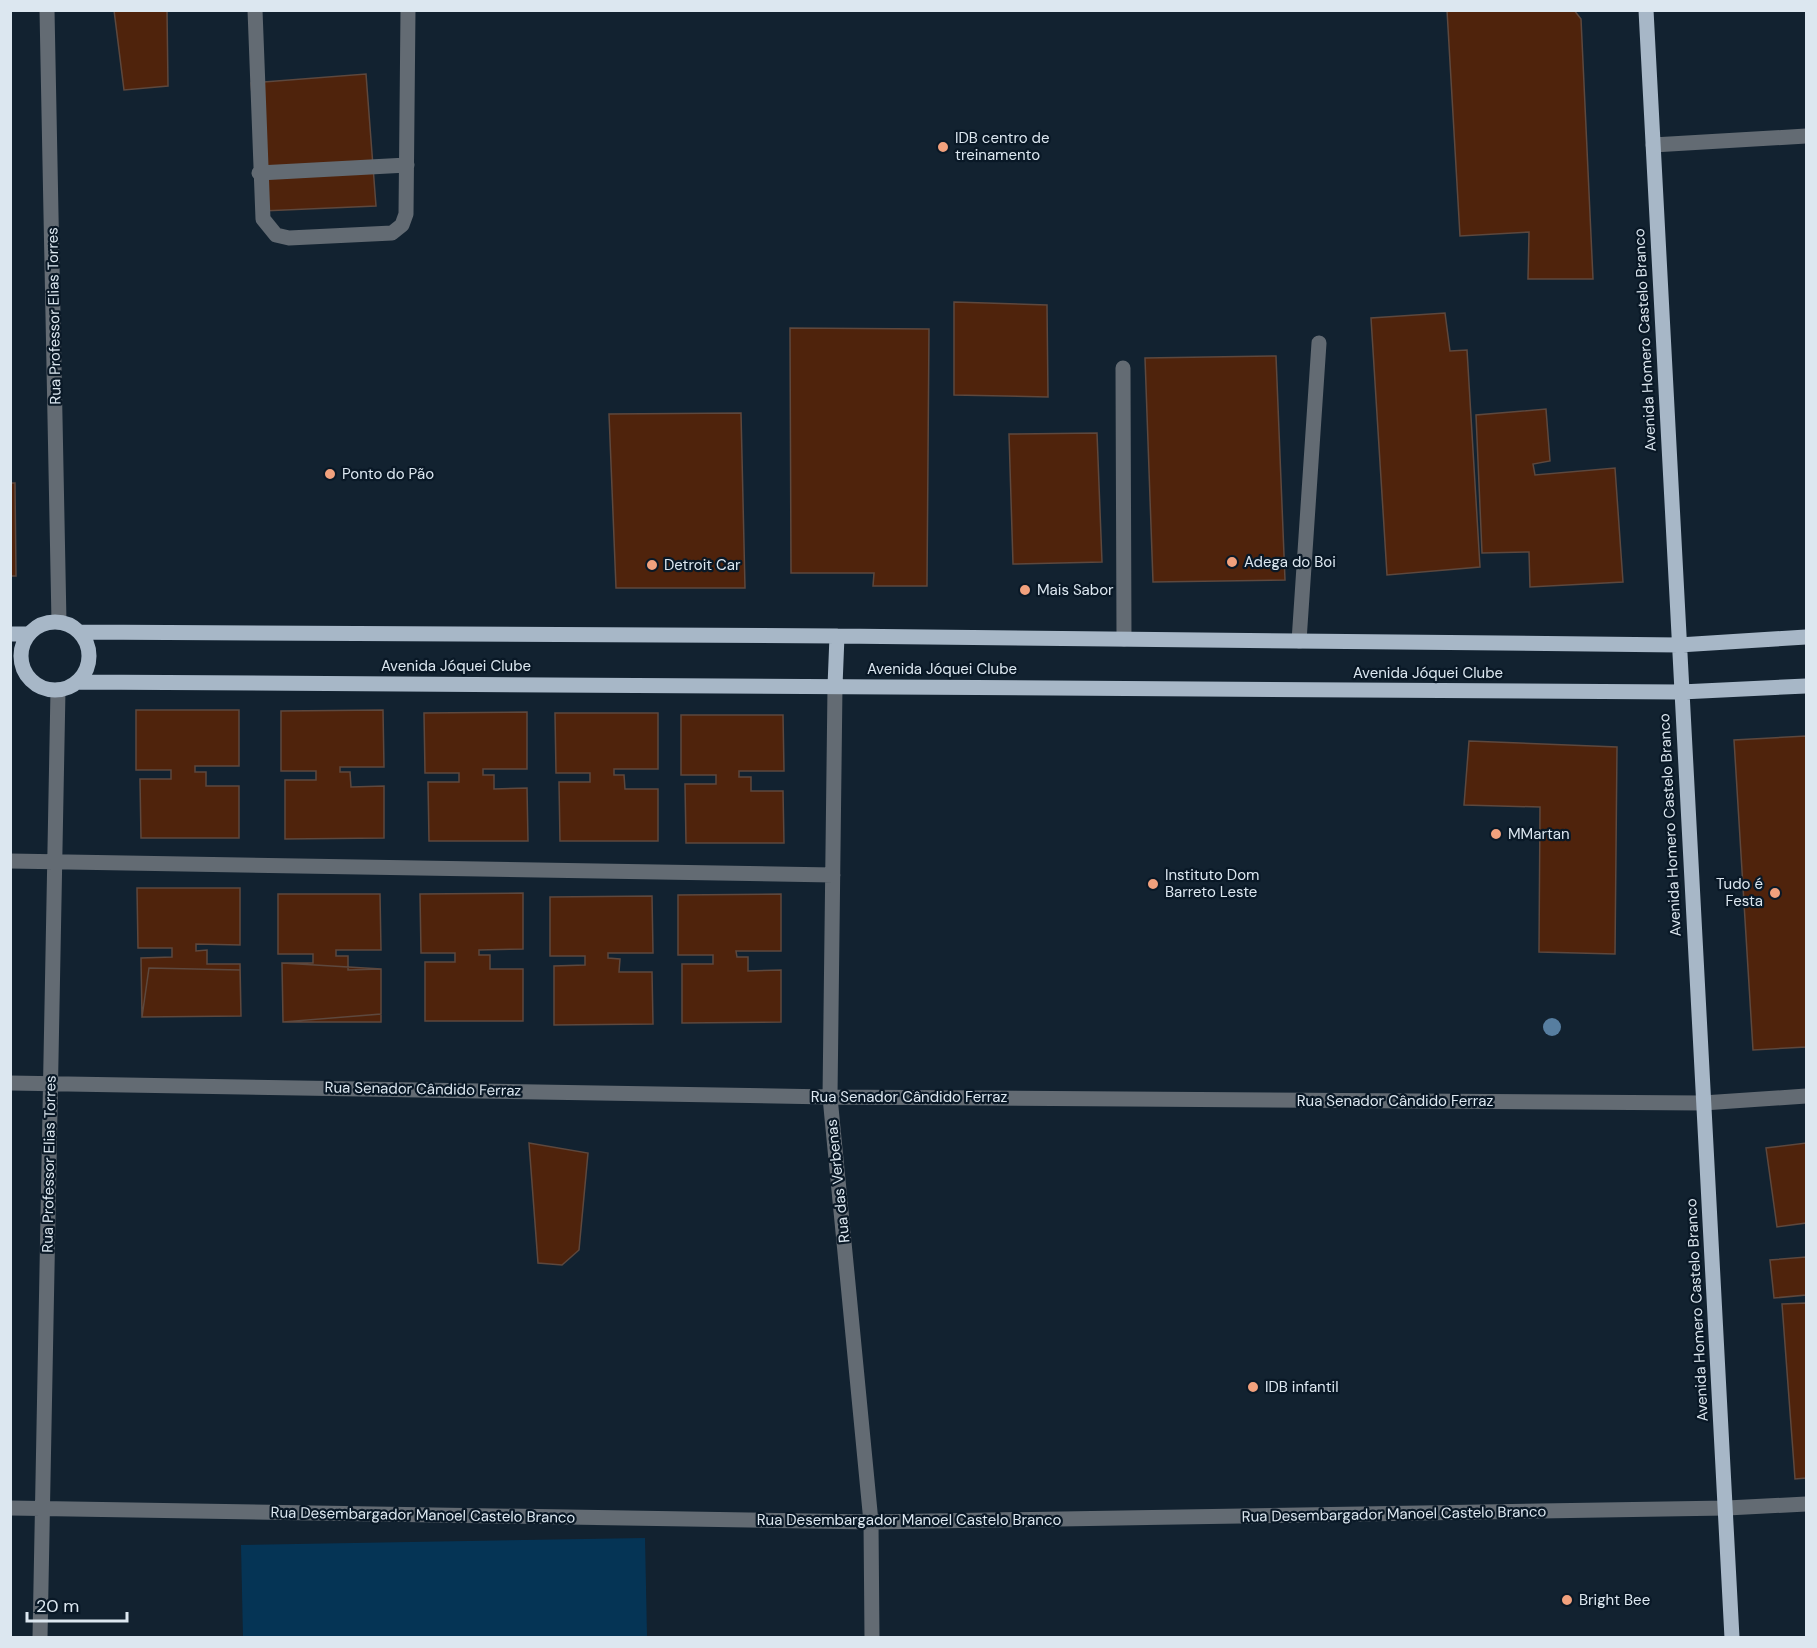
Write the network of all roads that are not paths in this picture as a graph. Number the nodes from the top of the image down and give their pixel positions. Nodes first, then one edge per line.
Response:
1 (47, 10) edge
2 (255, 10) edge
3 (408, 10) edge
4 (1646, 10) edge
5 (1806, 136) edge
6 (1653, 146) junction
7 (407, 165) junction
8 (259, 173) junction
9 (1319, 343) dead end
10 (1123, 368) dead end
11 (59, 622) junction
12 (79, 632) junction
13 (10, 634) edge
14 (29, 634) junction
15 (837, 636) junction
16 (1806, 637) edge
17 (1124, 639) junction
18 (1299, 641) junction
19 (1679, 645) junction
20 (10, 675) edge
21 (28, 675) junction
22 (77, 682) junction
23 (835, 686) junction
24 (1806, 686) edge
25 (58, 690) junction
26 (1681, 692) junction
27 (10, 861) edge
28 (55, 861) junction
29 (832, 875) junction
30 (10, 1083) edge
31 (51, 1083) junction
32 (1806, 1096) edge
33 (830, 1097) junction
34 (1703, 1103) junction
35 (1806, 1504) edge
36 (1727, 1508) junction
37 (10, 1509) edge
38 (43, 1509) junction
39 (872, 1522) junction
40 (40, 1638) edge
41 (872, 1638) edge
42 (1732, 1638) edge

1 - 11 street, Rua Professor Elias Torres
2 - 8 street
3 - 7 street
4 - 6 main road, Avenida Homero Castelo Branco
5 - 6 street
6 - 19 main road, Avenida Homero Castelo Branco
7 - 8 street
7 - 8 street
9 - 18 street
10 - 17 street
11 - 12 main road, Avenida Jóquei Clube
11 - 14 main road
12 - 15 main road, Avenida Jóquei Clube
12 - 22 main road
13 - 14 main road
14 - 21 main road
15 - 17 main road, Avenida Jóquei Clube
15 - 23 main road
16 - 19 main road, Avenida Jóquei Clube
17 - 18 main road, Avenida Jóquei Clube
18 - 19 main road, Avenida Jóquei Clube
19 - 26 main road, Avenida Homero Castelo Branco
20 - 21 main road
21 - 25 main road
22 - 23 main road, Avenida Jóquei Clube
22 - 25 main road, Avenida Jóquei Clube
23 - 26 main road, Avenida Jóquei Clube
23 - 29 street, Rua das Verbenas
24 - 26 main road, Avenida Jóquei Clube
25 - 28 street, Rua Professor Elias Torres
26 - 34 main road, Avenida Homero Castelo Branco
27 - 28 street
28 - 29 street
28 - 31 street, Rua Professor Elias Torres
29 - 33 street, Rua das Verbenas
30 - 31 street, Rua Senador Cândido Ferraz
31 - 33 street, Rua Senador Cândido Ferraz
31 - 38 street, Rua Professor Elias Torres
32 - 34 street, Rua Senador Cândido Ferraz
33 - 34 street, Rua Senador Cândido Ferraz
33 - 39 street, Rua das Verbenas
34 - 36 main road, Avenida Homero Castelo Branco
35 - 36 street, Rua Desembargador Manoel Castelo Branco
36 - 39 street, Rua Desembargador Manoel Castelo Branco
36 - 42 main road, Avenida Homero Castelo Branco
37 - 38 street, Rua Desembargador Manoel Castelo Branco
38 - 39 street, Rua Desembargador Manoel Castelo Branco
38 - 40 street, Rua Professor Elias Torres
39 - 41 street, Rua das Verbenas

